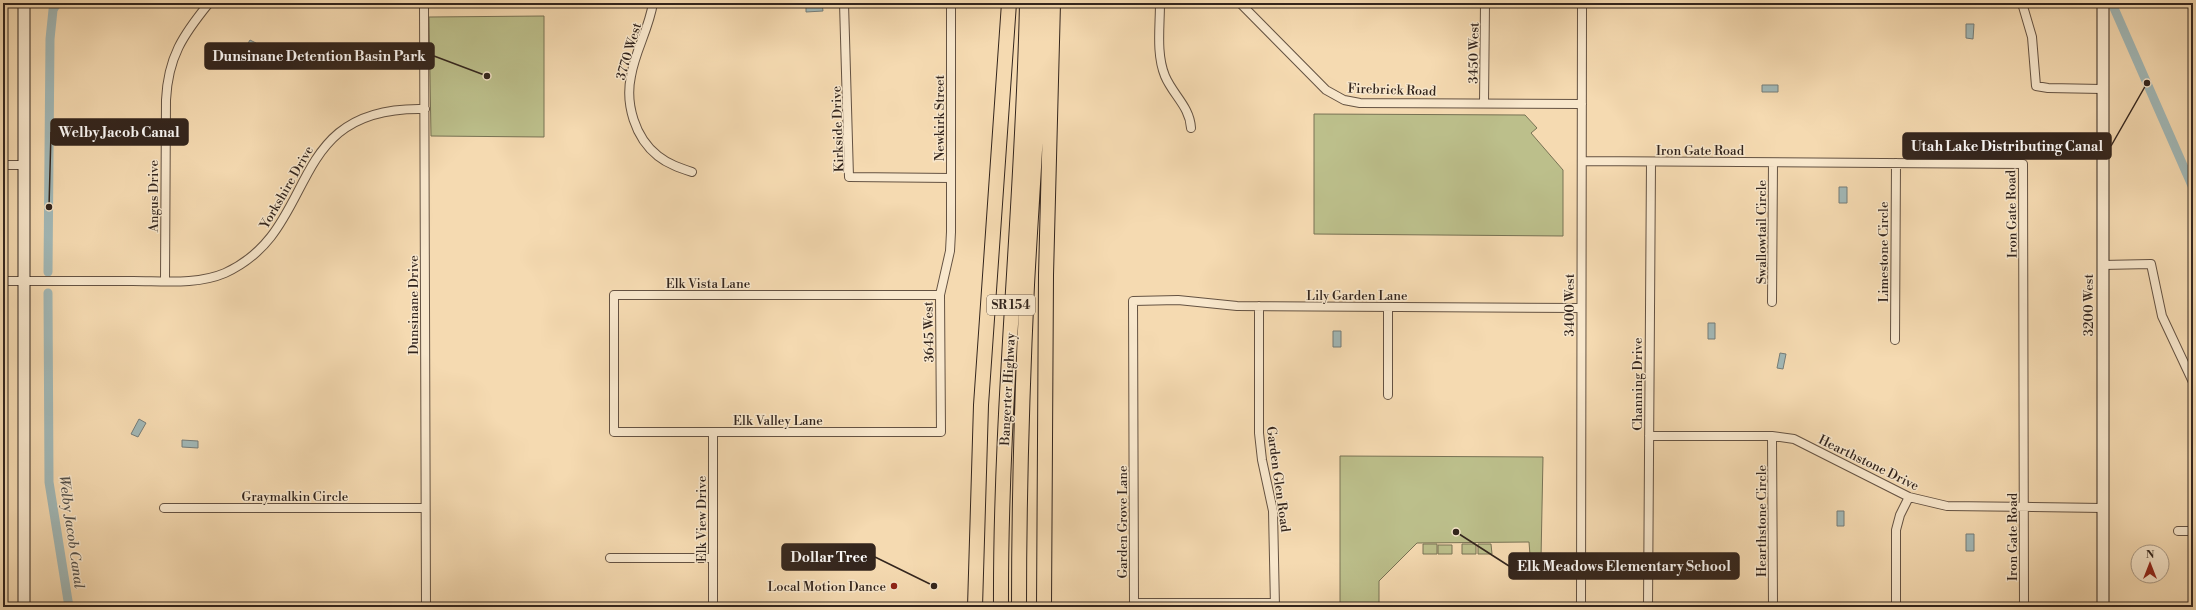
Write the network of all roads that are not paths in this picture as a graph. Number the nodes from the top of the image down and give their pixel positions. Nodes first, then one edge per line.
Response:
1 (24, 3) edge
2 (209, 3) edge
3 (424, 3) edge
4 (653, 3) edge
5 (844, 3) edge
6 (951, 3) edge
7 (1009, 3) edge
8 (1027, 3) edge
9 (1040, 3) edge
10 (1053, 3) edge
11 (1160, 3) edge
12 (1240, 3) edge
13 (1485, 3) edge
14 (1582, 3) edge
15 (2022, 3) edge
16 (2103, 3) edge
17 (2102, 89) junction
18 (1484, 103) junction
19 (1582, 104) junction
20 (424, 109) junction
21 (1191, 128) dead end
22 (1582, 161) junction
23 (1651, 162) junction
24 (1773, 163) junction
25 (1896, 163) junction
26 (3, 165) edge
27 (24, 165) junction
28 (692, 172) dead end
29 (951, 178) junction
30 (952, 232) joint
31 (2102, 265) junction
32 (3, 281) edge
33 (165, 281) junction
34 (24, 282) junction
35 (940, 295) junction
36 (1133, 301) joint
37 (1772, 302) dead end
38 (1259, 306) junction
39 (1388, 307) junction
40 (1581, 308) junction
41 (1895, 340) dead end
42 (2193, 382) edge
43 (1388, 395) dead end
44 (614, 432) joint
45 (713, 432) junction
46 (941, 432) joint
47 (1649, 436) junction
48 (1772, 436) junction
49 (1909, 497) junction
50 (164, 508) dead end
51 (425, 508) junction
52 (2024, 508) junction
53 (2103, 508) junction
54 (2178, 531) dead end
55 (2193, 531) edge
56 (610, 558) dead end
57 (712, 558) junction
58 (1275, 605) edge
59 (24, 607) edge
60 (426, 607) edge
61 (713, 607) edge
62 (976, 607) edge
63 (1001, 607) edge
64 (1019, 607) edge
65 (1044, 607) edge
66 (1582, 607) edge
67 (1648, 607) edge
68 (1773, 607) edge
69 (1896, 607) edge
70 (2024, 607) edge
71 (2103, 607) edge

1 - 27 street
2 - 33 street, Angus Drive
3 - 20 street, Dunsinane Drive
4 - 28 street, 3770 West
5 - 29 street, Kirkside Drive
6 - 29 street, Newkirk Street
7 - 62 highway
8 - 63 highway, Bangerter Highway / SR 154
9 - 64 highway, Bangerter Highway / SR 154
10 - 65 highway
11 - 21 street
12 - 18 street, Firebrick Road
13 - 18 street, 3450 West
14 - 19 street, 3400 West
15 - 17 street
16 - 17 street, 3200 West
17 - 31 street, 3200 West
18 - 19 street, Firebrick Road
19 - 22 street, 3400 West
20 - 33 street, Yorkshire Drive
20 - 51 street, Dunsinane Drive
22 - 23 street, Iron Gate Road
22 - 40 street, 3400 West
23 - 24 street, Iron Gate Road
23 - 47 street, Channing Drive
24 - 25 street, Iron Gate Road
24 - 37 street, Swallowtail Circle
25 - 41 street, Limestone Circle
25 - 52 street, Iron Gate Road
26 - 27 street
27 - 34 street
29 - 30 street, Newkirk Street
30 - 35 street, 3645 West
31 - 42 street
31 - 53 street, 3200 West
32 - 34 street, Yorkshire Drive
33 - 34 street, Yorkshire Drive
34 - 59 street
35 - 44 street, Elk Vista Lane
35 - 46 street, 3645 West
36 - 38 street, Lily Garden Lane
36 - 58 street, Garden Grove Lane
38 - 39 street, Lily Garden Lane
38 - 58 street, Garden Glen Road
39 - 40 street, Lily Garden Lane
39 - 43 street
40 - 66 street, 3400 West
44 - 45 street, Elk Valley Lane
45 - 46 street, Elk Valley Lane
45 - 57 street, Elk View Drive
47 - 48 street, Hearthstone Drive
47 - 67 street, Channing Drive
48 - 49 street, Hearthstone Drive
48 - 68 street, Hearthstone Circle
49 - 52 street, Hearthstone Drive
49 - 69 street
50 - 51 street, Graymalkin Circle
51 - 60 street, Dunsinane Drive
52 - 53 street, Hearthstone Drive
52 - 70 street, Iron Gate Road
53 - 71 street, 3200 West
54 - 55 street
56 - 57 street
57 - 61 street, Elk View Drive

